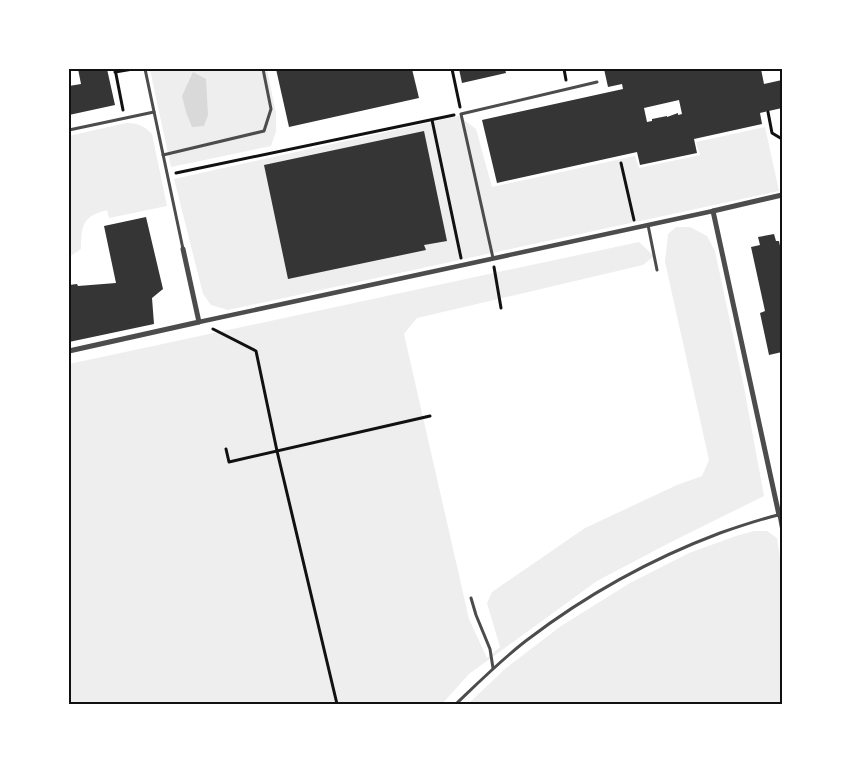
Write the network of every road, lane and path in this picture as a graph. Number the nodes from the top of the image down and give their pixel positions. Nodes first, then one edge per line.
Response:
1 (133, 69) edge
2 (145, 69) edge
3 (263, 69) edge
4 (452, 69) edge
5 (115, 70) edge
6 (597, 82) dead end
7 (154, 112) junction
8 (768, 112) dead end
9 (461, 114) junction
10 (125, 118) junction
11 (432, 120) junction
12 (69, 130) edge
13 (782, 139) edge
14 (163, 155) junction
15 (620, 163) dead end
16 (167, 175) junction
17 (782, 196) edge
18 (713, 211) junction
19 (648, 225) junction
20 (636, 228) junction
21 (183, 249) joint
22 (493, 259) junction
23 (462, 266) junction
24 (657, 270) dead end
25 (501, 308) dead end
26 (200, 322) junction
27 (69, 351) edge
28 (430, 416) dead end
29 (226, 449) dead end
30 (277, 451) junction
31 (780, 514) edge
32 (782, 531) edge
33 (471, 598) dead end
34 (493, 669) junction
35 (337, 704) edge
36 (456, 704) edge

1 - 5 path
2 - 7 lane
3 - 14 lane
4 - 9 path
5 - 10 path
6 - 9 lane
7 - 10 lane
7 - 14 lane
8 - 13 path
9 - 11 path
9 - 22 lane
10 - 12 lane
11 - 16 path
11 - 23 path
14 - 16 lane
15 - 20 path
16 - 21 lane
17 - 18 street
18 - 19 street
18 - 31 street
19 - 20 street
19 - 24 lane
20 - 22 street
21 - 26 street
22 - 23 street
22 - 25 path
23 - 26 street
26 - 27 street
26 - 30 path
28 - 30 path
29 - 30 path
30 - 35 path
31 - 32 lane
31 - 34 lane
33 - 34 lane
34 - 36 lane

